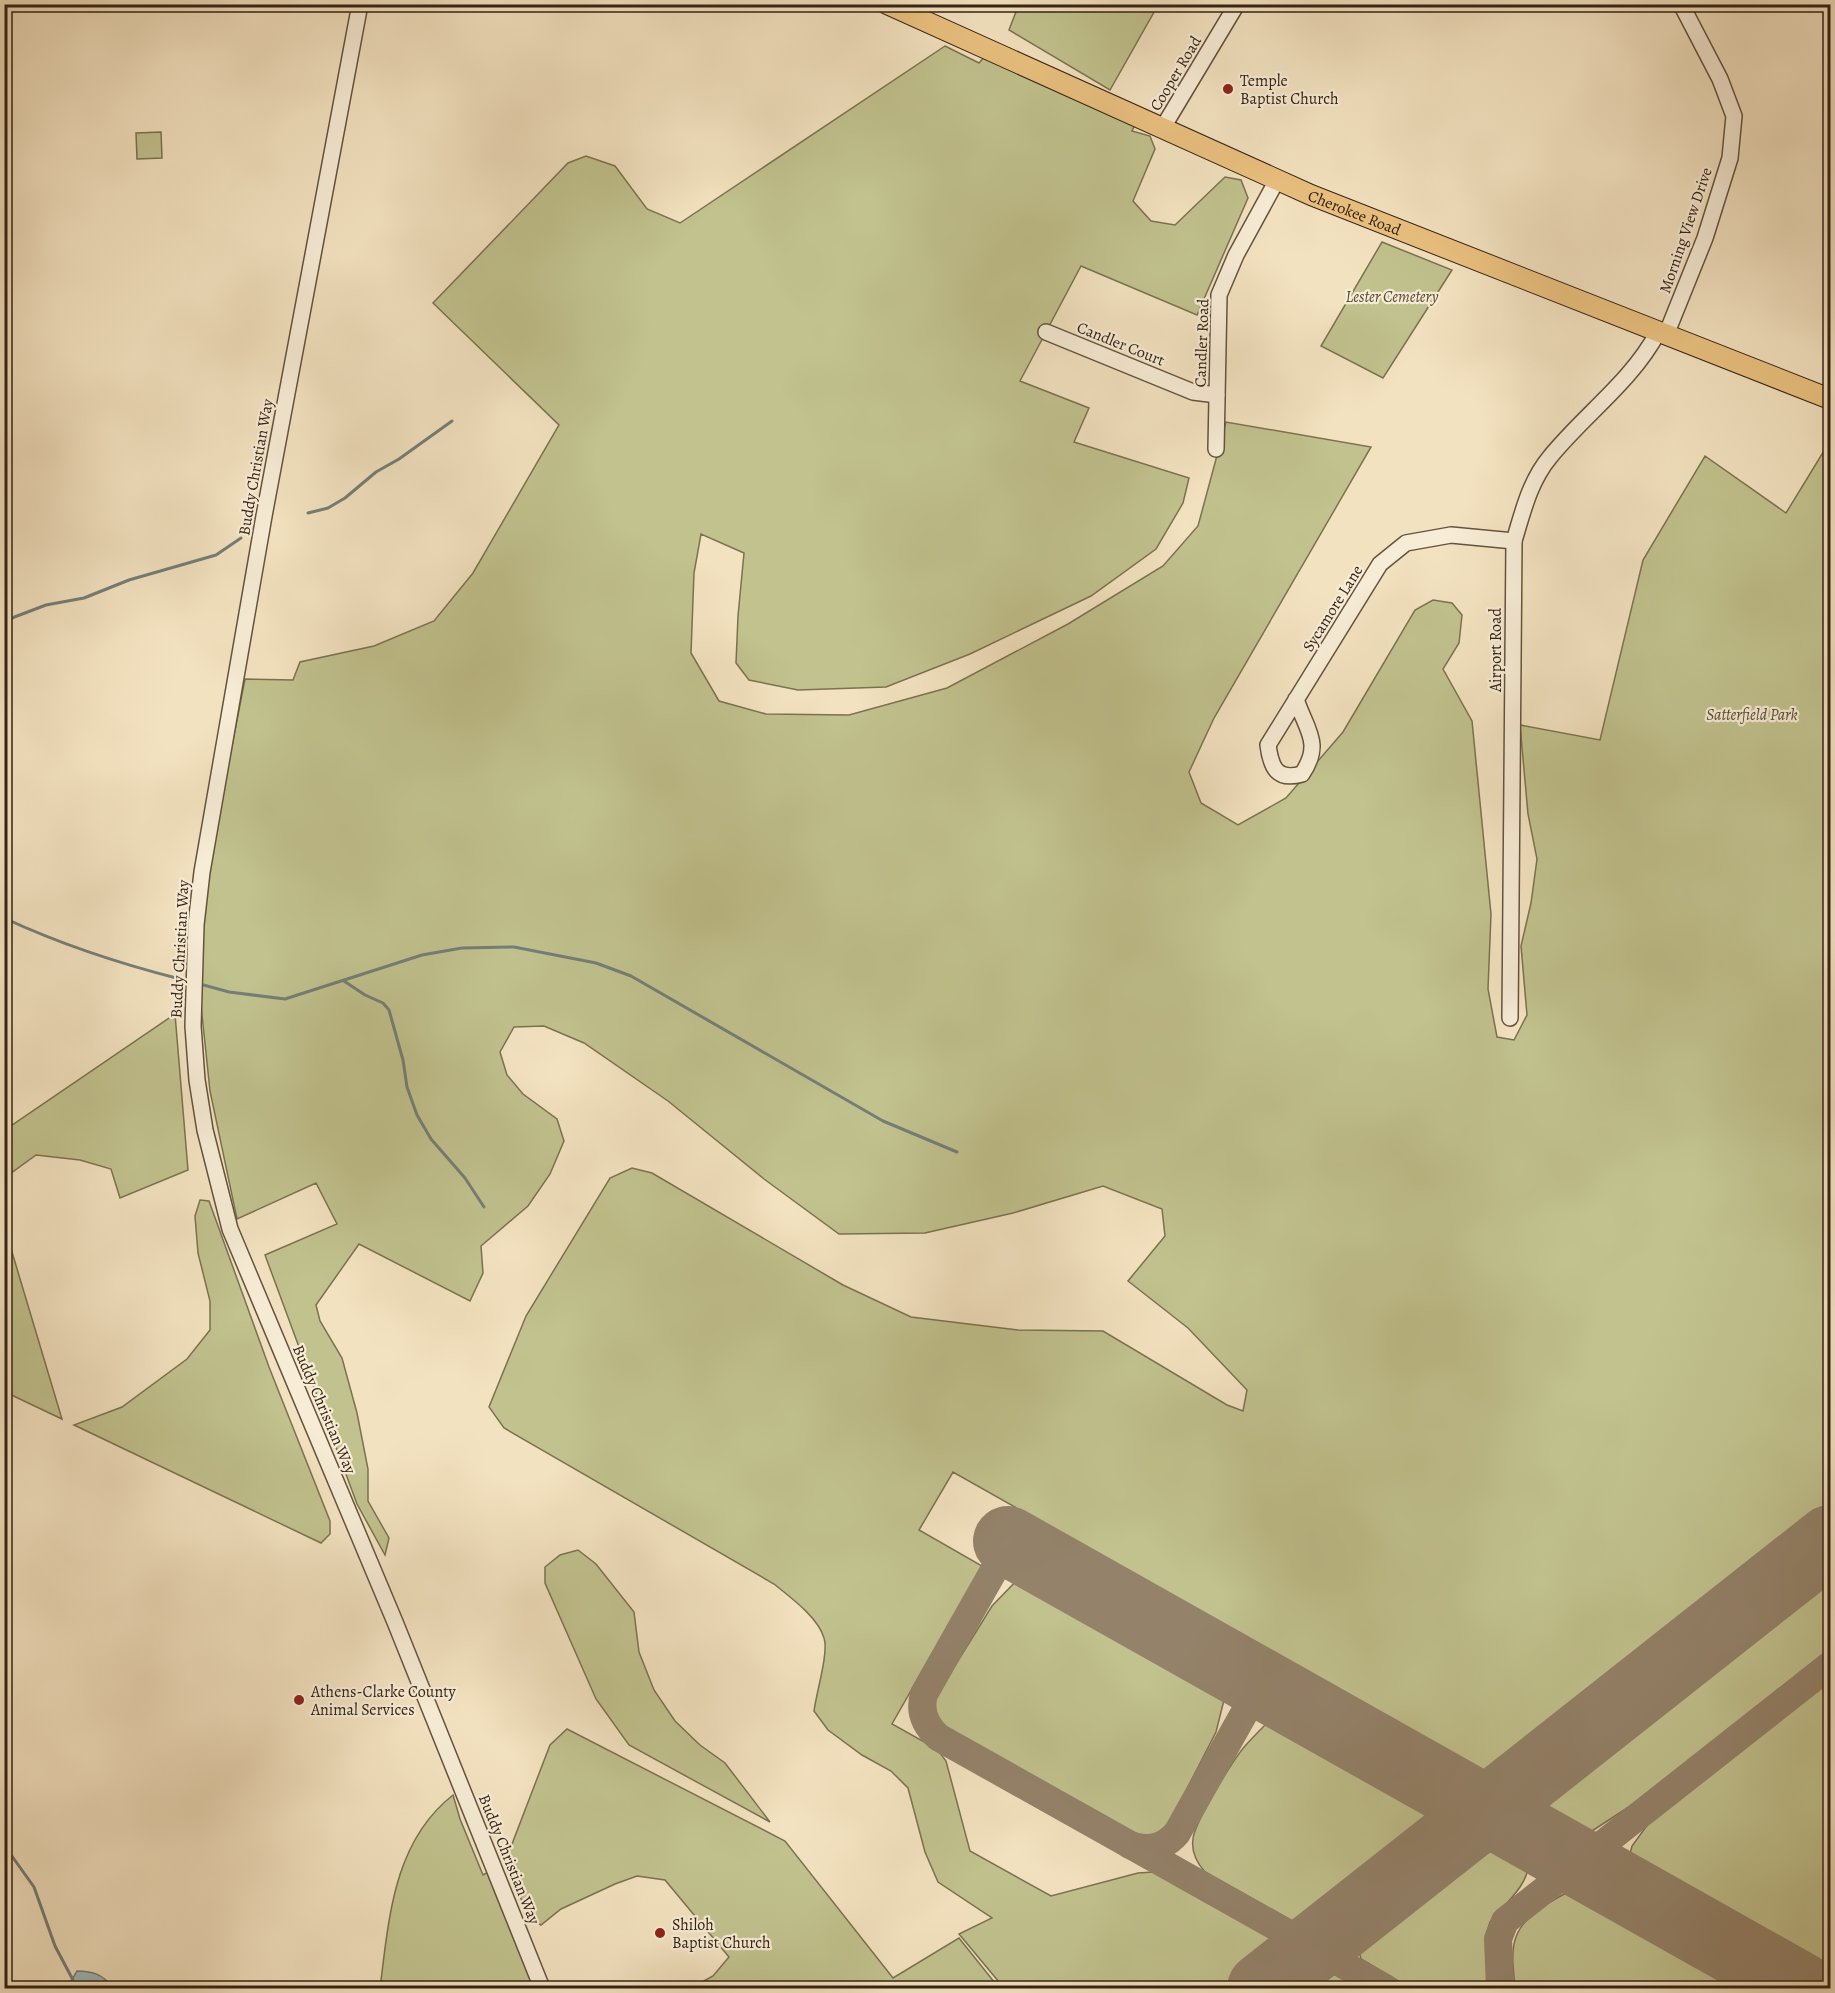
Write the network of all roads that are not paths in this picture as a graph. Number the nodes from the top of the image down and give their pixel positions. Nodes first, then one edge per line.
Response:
1 (360, 4) edge
2 (887, 4) edge
3 (1237, 4) edge
4 (1681, 4) edge
5 (1162, 129) junction
6 (1277, 180) junction
7 (1046, 332) dead end
8 (1662, 333) junction
9 (1217, 395) junction
10 (1830, 399) edge
11 (1216, 449) dead end
12 (1514, 541) junction
13 (1296, 699) junction
14 (1509, 1018) dead end
15 (542, 1989) edge

1 - 15 street, Buddy Christian Way
2 - 5 main road, Cherokee Road
3 - 5 street, Cooper Road
4 - 8 street, Morning View Drive
5 - 6 main road, Cherokee Road
6 - 8 main road, Cherokee Road
6 - 9 street, Candler Road
7 - 9 street, Candler Court
8 - 10 main road, Cherokee Road
8 - 12 street, Airport Road
9 - 11 street, Candler Road
12 - 13 street, Sycamore Lane
12 - 14 street, Airport Road
13 - 13 street, Sycamore Lane

